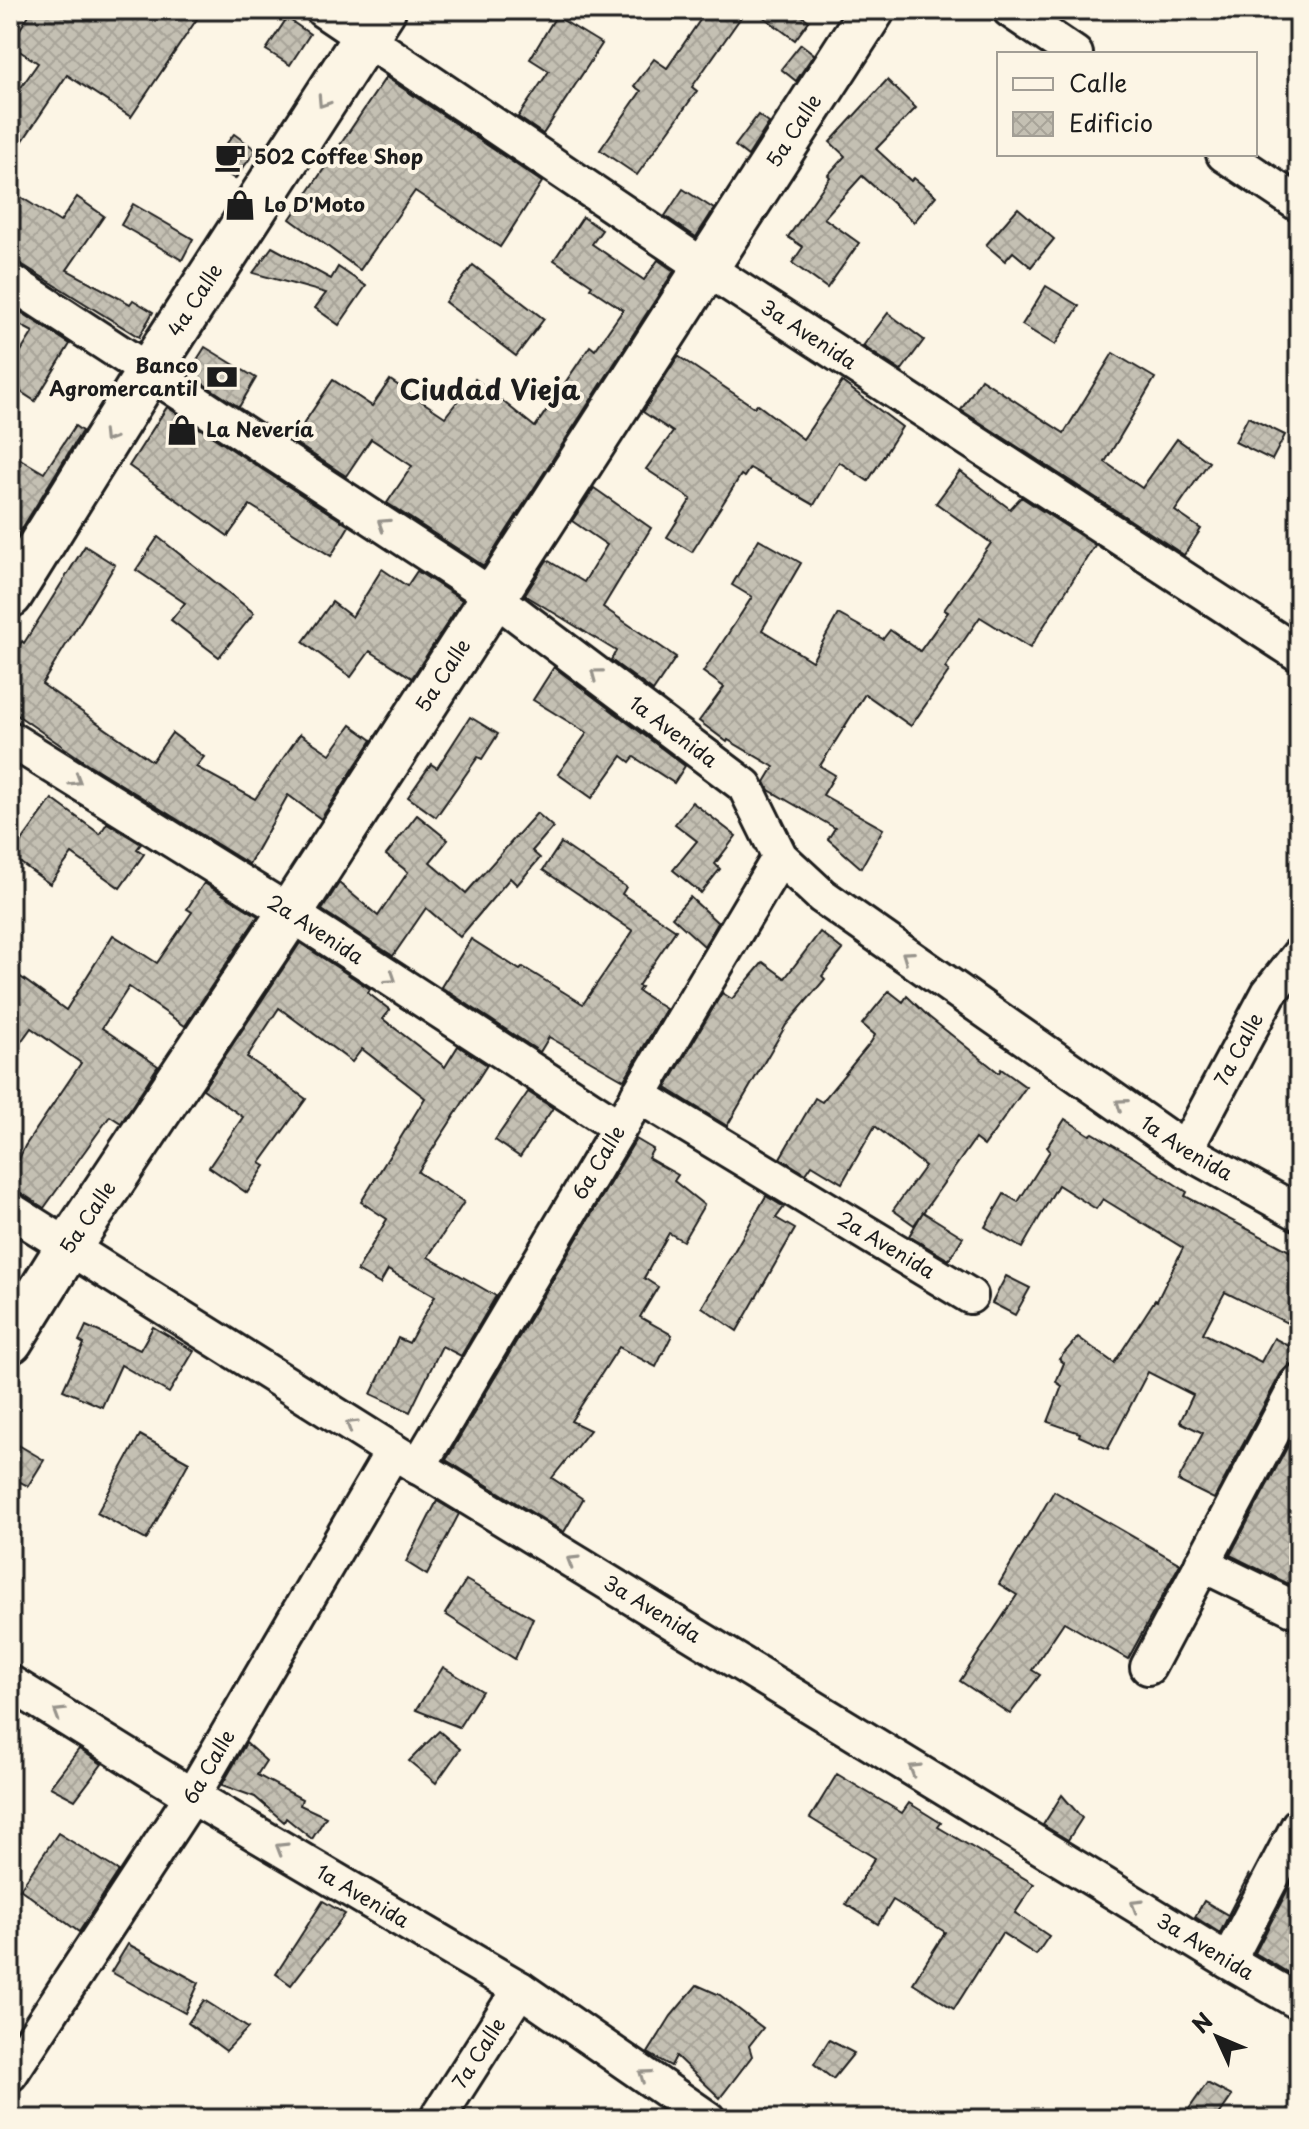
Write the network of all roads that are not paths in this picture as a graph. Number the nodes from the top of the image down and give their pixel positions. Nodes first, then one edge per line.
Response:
1 (323, 10) edge
2 (872, 10) edge
3 (1010, 10) edge
4 (374, 24) edge
5 (1072, 52) edge
6 (1227, 156) edge
7 (1299, 204) edge
8 (706, 268) junction
9 (10, 281) edge
10 (150, 370) junction
11 (10, 595) edge
12 (494, 597) junction
13 (1299, 654) edge
14 (10, 739) edge
15 (780, 857) junction
16 (290, 913) junction
17 (1299, 955) edge
18 (638, 1095) junction
19 (619, 1127) junction
20 (1185, 1150) junction
21 (10, 1210) edge
22 (1299, 1213) edge
23 (69, 1246) junction
24 (970, 1296) dead end
25 (10, 1341) edge
26 (1299, 1382) edge
27 (406, 1459) junction
28 (1202, 1564) junction
29 (1299, 1611) edge
30 (1148, 1667) dead end
31 (10, 1683) edge
32 (192, 1796) junction
33 (1299, 1825) edge
34 (1228, 1961) junction
35 (520, 1989) junction
36 (1299, 2002) edge
37 (10, 2074) edge
38 (437, 2119) edge
39 (708, 2119) edge

1 - 4 street, 3a Avenida
2 - 8 street, 5a Calle
3 - 5 street
4 - 8 street, 3a Avenida
4 -> 10 street, 4a Calle
6 - 7 street
8 - 12 street, 5a Calle
8 - 13 street, 3a Avenida
9 - 10 street, 1a Avenida
10 -> 11 street, 4a Calle
12 -> 10 street, 1a Avenida
15 -> 12 street, 1a Avenida
12 - 16 street, 5a Calle
14 -> 16 street, 2a Avenida
15 - 18 street, 6a Calle
20 -> 15 street, 1a Avenida
16 -> 19 street, 2a Avenida
16 - 23 street, 5a Calle
17 - 20 street, 7a Calle
18 - 19 street, 6a Calle
18 - 24 street, 2a Avenida
19 - 27 street, 6a Calle
20 - 22 street, 1a Avenida
21 - 23 street, 3a Avenida
23 - 25 street, 5a Calle
27 -> 23 street, 3a Avenida
26 - 28 street
27 - 32 street, 6a Calle
34 -> 27 street, 3a Avenida
28 - 29 street
28 - 30 street
32 -> 31 street, 1a Avenida
35 -> 32 street, 1a Avenida
32 - 37 street, 6a Calle
33 - 34 street
34 - 36 street, 3a Avenida
35 - 38 street, 7a Calle
39 -> 35 street, 1a Avenida

